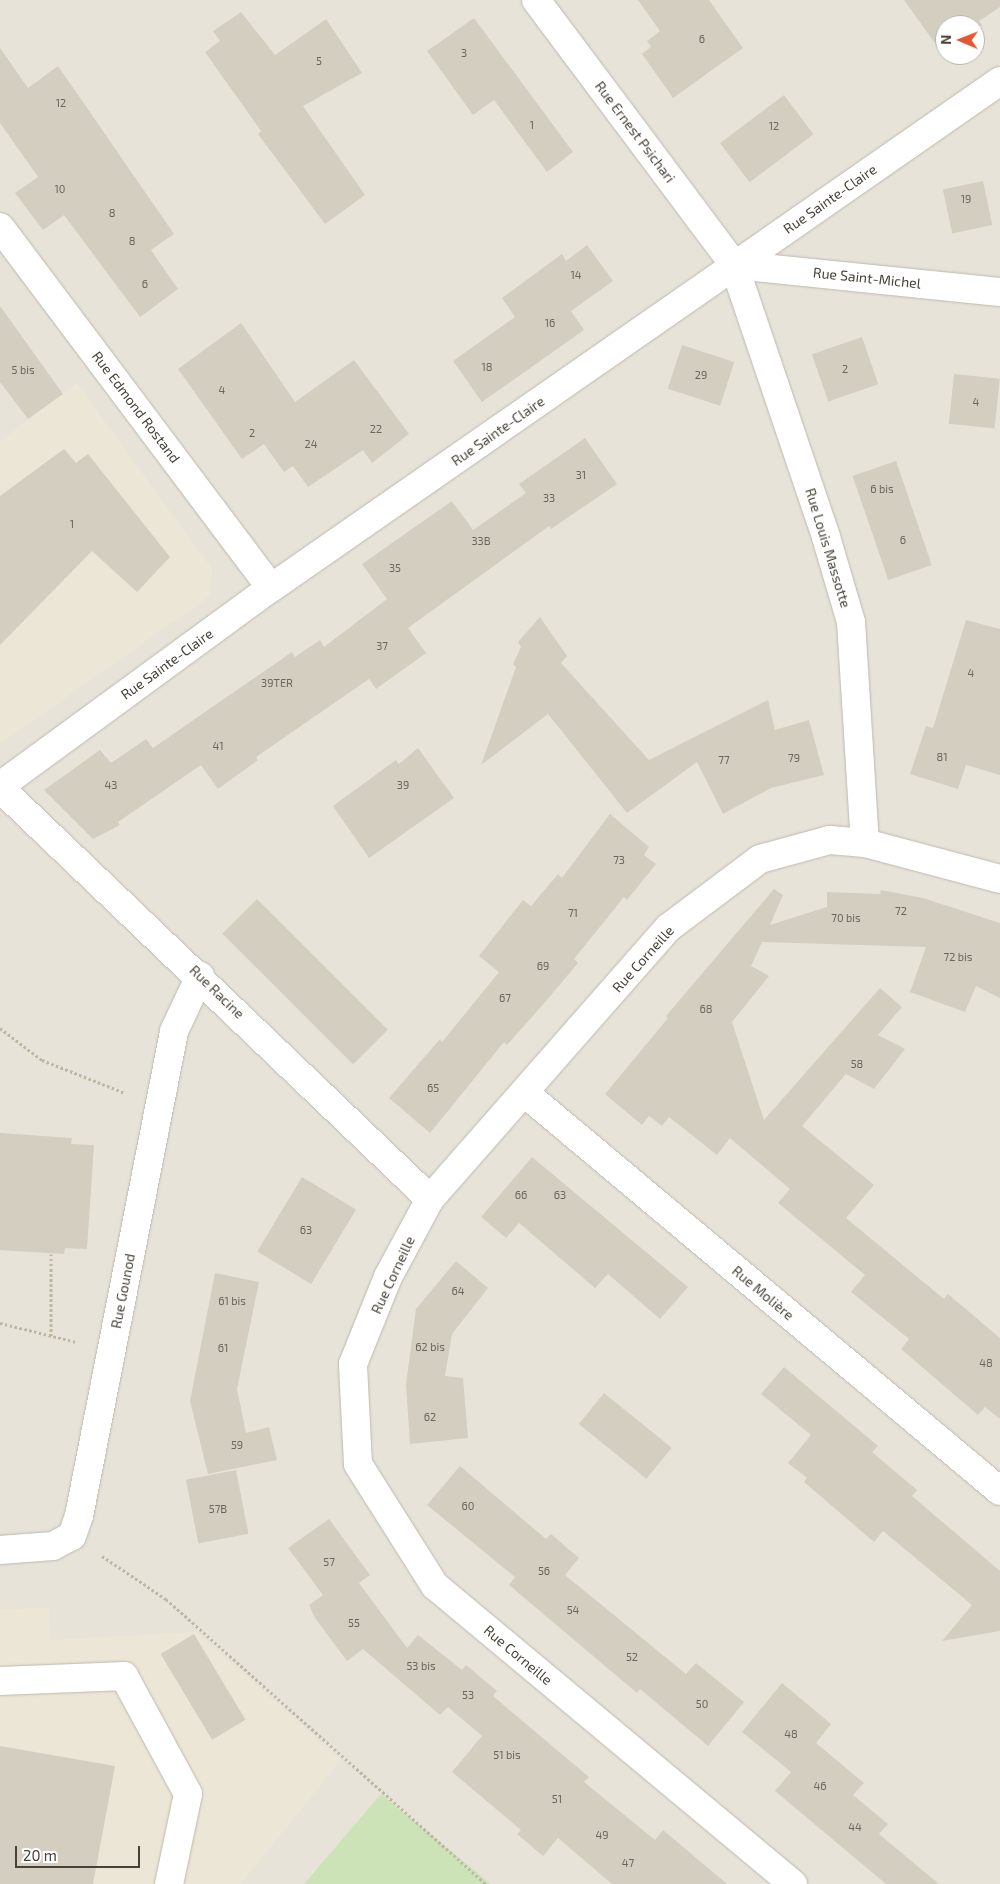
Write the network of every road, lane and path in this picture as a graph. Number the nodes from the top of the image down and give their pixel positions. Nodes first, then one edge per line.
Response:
1 (536, 0) edge
2 (1000, 81) edge
3 (0, 227) edge
4 (734, 265) junction
5 (1000, 292) edge
6 (272, 588) junction
7 (0, 787) edge
8 (865, 843) junction
9 (1000, 879) edge
10 (200, 976) junction
11 (0, 1028) edge
12 (526, 1094) junction
13 (161, 1104) junction
14 (430, 1199) junction
15 (51, 1254) dead end
16 (0, 1323) edge
17 (51, 1336) junction
18 (111, 1351) junction
19 (1000, 1491) edge
20 (72, 1536) junction
21 (0, 1550) edge
22 (0, 1681) edge
23 (169, 1884) edge
24 (486, 1884) edge
25 (793, 1884) edge

1 - 4 street, Rue Ernest Psichari
2 - 4 street, Rue Sainte-Claire
3 - 6 street, Rue Edmond Rostand
4 - 5 street, Rue Saint-Michel
4 - 6 street, Rue Sainte-Claire
4 - 8 street, Rue Louis Massotte
6 - 7 street, Rue Sainte-Claire
7 - 10 street, Rue Racine
8 - 9 street, Rue Corneille
8 - 12 street, Rue Corneille
10 - 13 street, Rue Gounod
10 - 14 street, Rue Racine
11 - 13 path
12 - 14 street, Rue Corneille
12 - 19 street, Rue Molière
13 - 18 street, Rue Gounod
14 - 25 street, Rue Corneille
15 - 17 path
16 - 17 path
17 - 18 path
18 - 20 street, Rue Gounod
20 - 21 street
20 - 24 path
22 - 23 street

